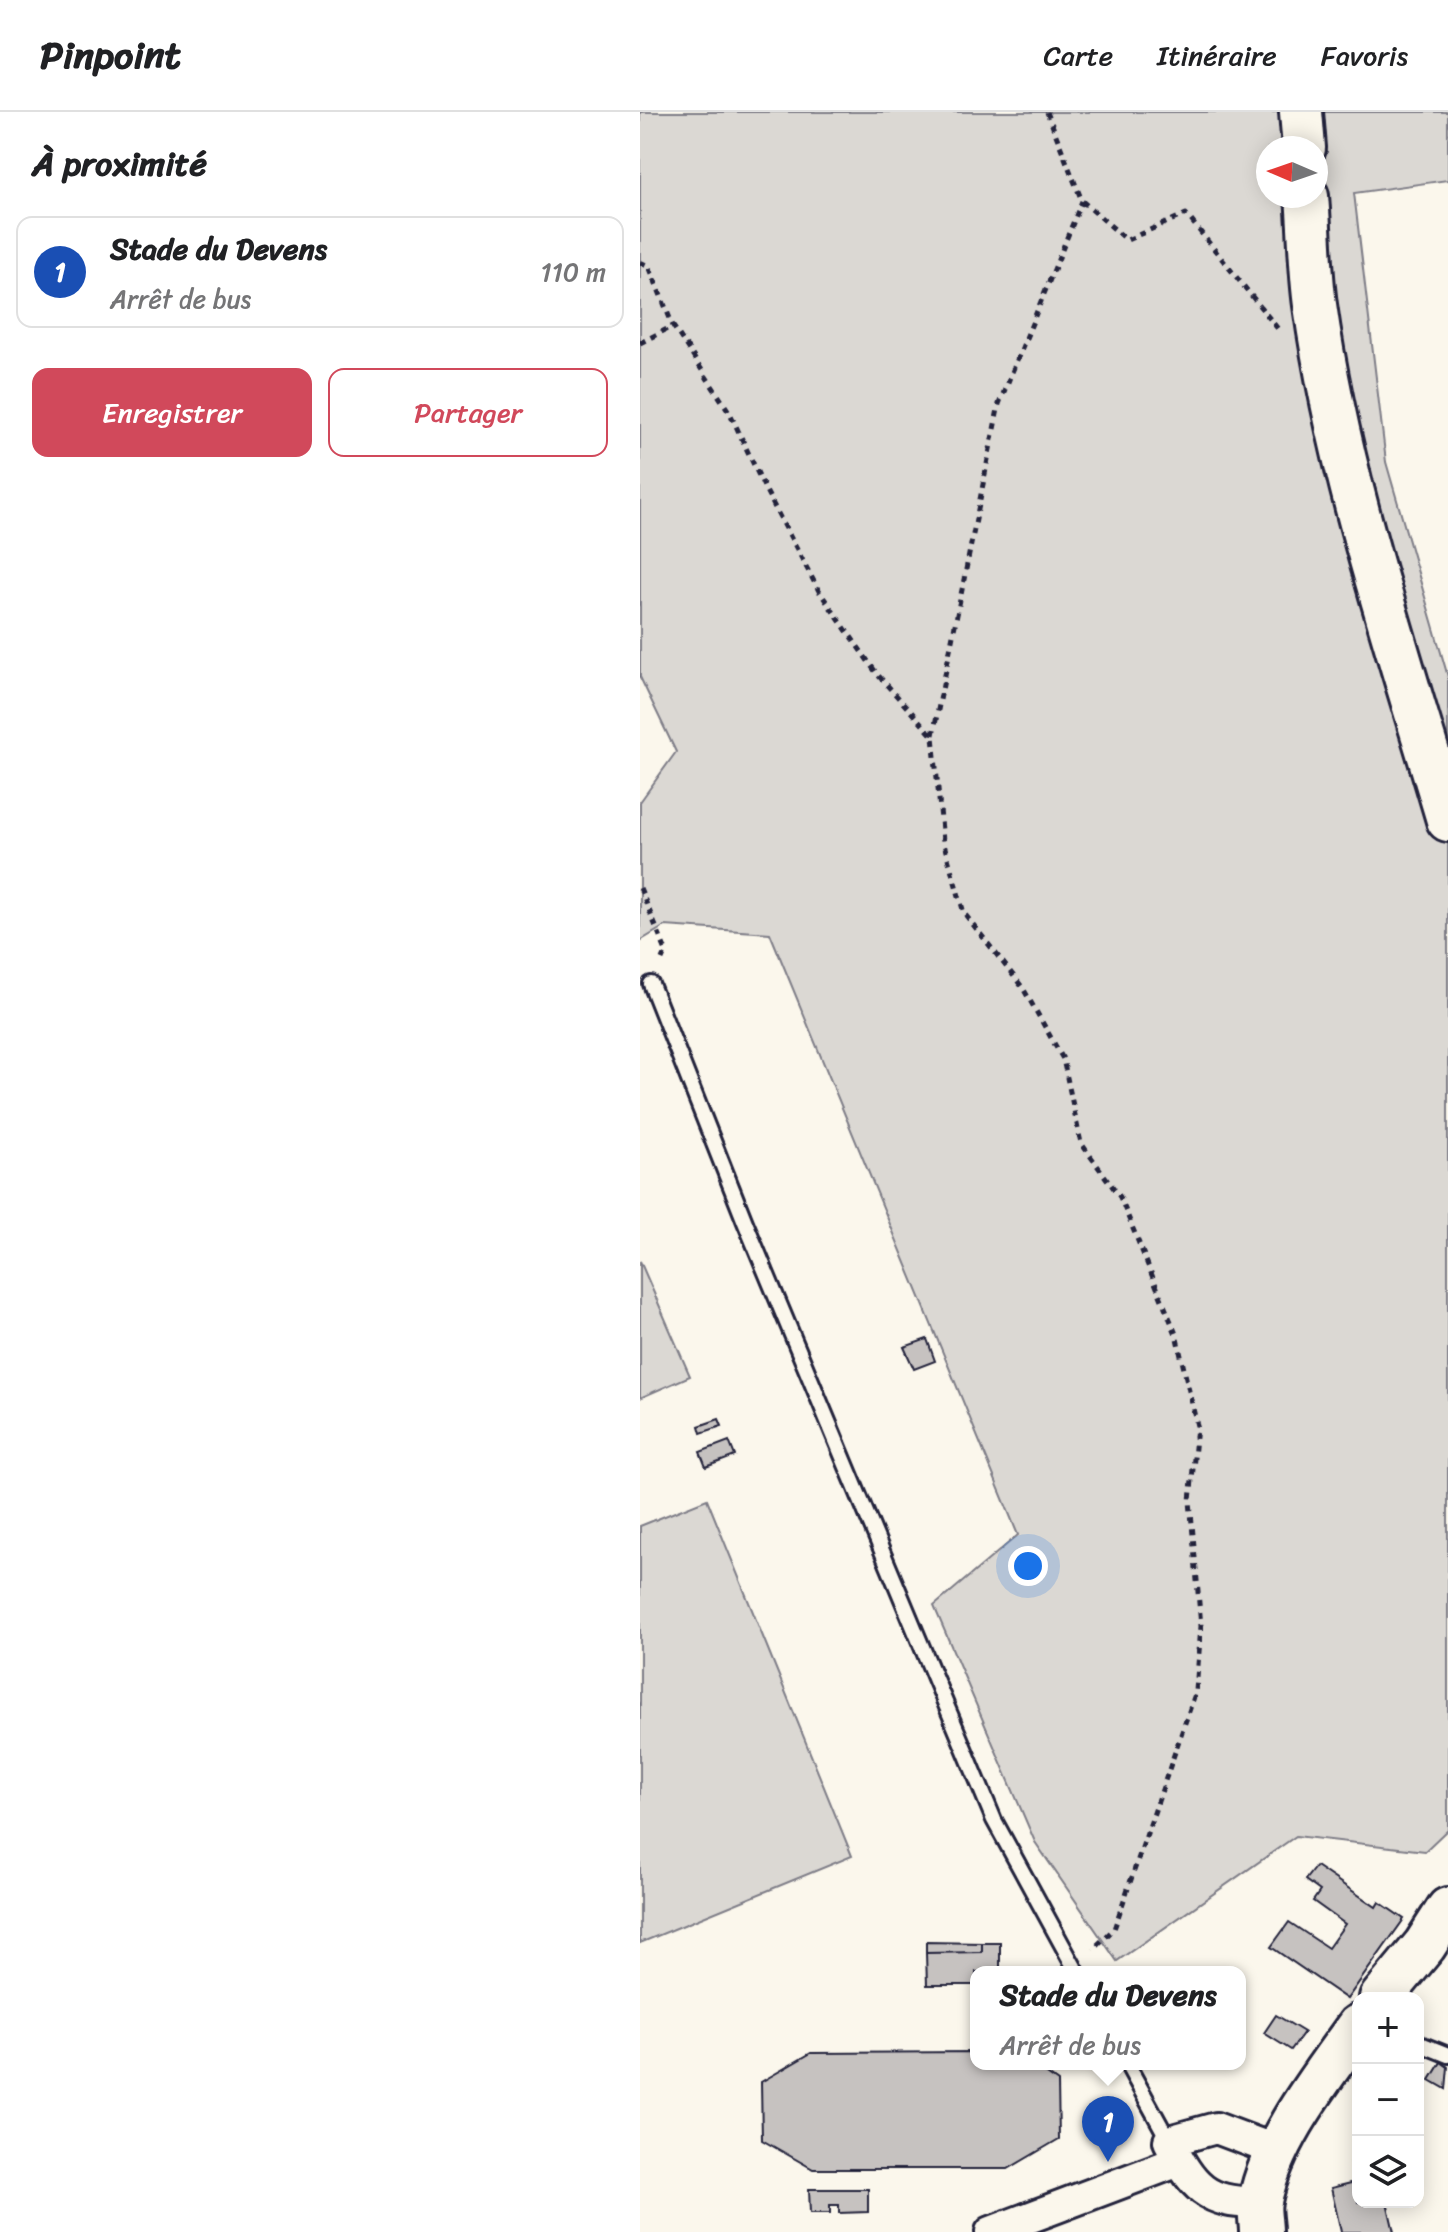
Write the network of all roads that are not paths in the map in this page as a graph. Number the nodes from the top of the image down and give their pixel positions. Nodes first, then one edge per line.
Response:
1 (1301, 112) edge
2 (1303, 136) edge
3 (1308, 208) edge
4 (1448, 820) edge
5 (651, 984) road end
6 (1448, 1909) edge
7 (1073, 1966) edge
8 (1386, 1992) edge
9 (1352, 2034) edge
10 (1424, 2045) edge
11 (1448, 2055) edge
12 (1130, 2070) edge
13 (1174, 2151) junction
14 (1277, 2151) junction
15 (1260, 2217) edge
16 (991, 2232) edge

1 - 2 street
3 - 4 street
5 - 7 lane
6 - 8 street
9 - 14 street
10 - 11 lane
12 - 13 lane
13 - 14 street
13 - 15 street
13 - 16 street
14 - 15 street

